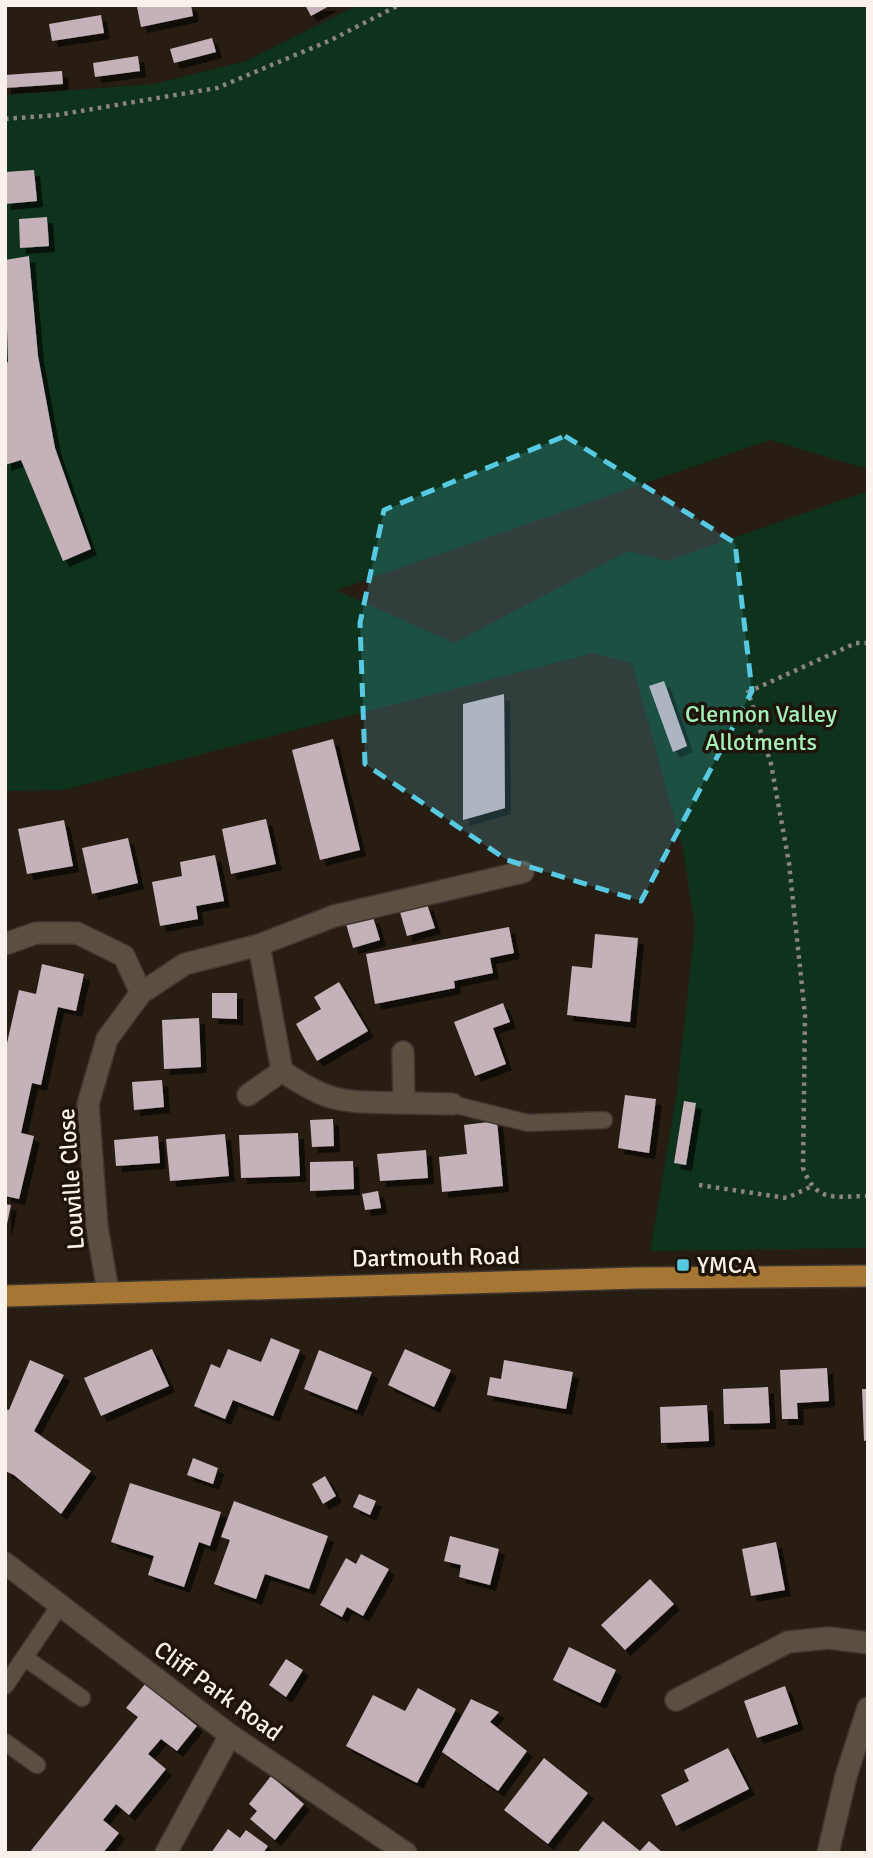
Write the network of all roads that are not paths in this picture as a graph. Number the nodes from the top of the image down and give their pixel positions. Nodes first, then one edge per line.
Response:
1 (523, 872) dead end
2 (5, 944) edge
3 (259, 945) junction
4 (141, 993) junction
5 (404, 1052) dead end
6 (282, 1071) junction
7 (248, 1095) dead end
8 (404, 1103) junction
9 (452, 1104) joint
10 (604, 1120) dead end
11 (868, 1276) edge
12 (108, 1291) junction
13 (5, 1296) edge
14 (5, 1563) edge
15 (60, 1605) junction
16 (868, 1643) edge
17 (25, 1658) junction
18 (5, 1686) edge
19 (82, 1698) dead end
20 (676, 1700) dead end
21 (868, 1708) edge
22 (230, 1735) junction
23 (5, 1742) edge
24 (37, 1765) dead end
25 (166, 1853) edge
26 (406, 1853) edge
27 (828, 1853) edge

1 - 3 street, Louville Close
2 - 4 street
3 - 4 street, Louville Close
3 - 6 street
4 - 12 street, Louville Close
5 - 8 street
6 - 7 street
6 - 8 street
8 - 9 street
9 - 10 lane
11 - 12 main road, Dartmouth Road
12 - 13 main road, Dartmouth Road
14 - 15 street, Cliff Park Road
15 - 17 lane
15 - 22 street, Cliff Park Road
16 - 20 street
17 - 18 lane
17 - 19 lane
21 - 27 street
22 - 25 street
22 - 26 street, Cliff Park Road
23 - 24 lane

